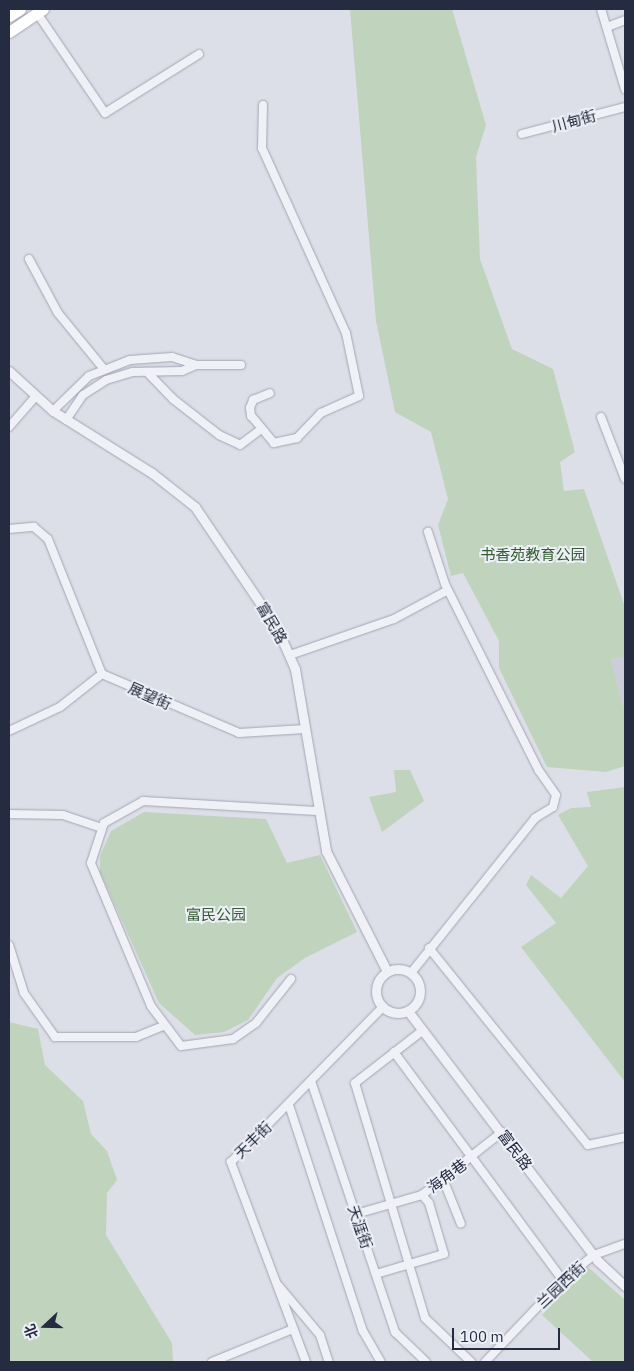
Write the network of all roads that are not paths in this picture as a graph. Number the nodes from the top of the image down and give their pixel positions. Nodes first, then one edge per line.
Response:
1 (20, 9) edge
2 (600, 9) edge
3 (40, 11) edge
4 (9, 16) edge
5 (625, 20) edge
6 (607, 26) junction
7 (9, 32) edge
8 (199, 54) dead end
9 (625, 89) edge
10 (263, 105) dead end
11 (625, 107) edge
12 (522, 134) dead end
13 (29, 259) dead end
14 (196, 365) junction
15 (241, 365) dead end
16 (103, 368) junction
17 (9, 371) edge
18 (147, 372) junction
19 (270, 393) dead end
20 (35, 397) junction
21 (53, 411) junction
22 (601, 417) dead end
23 (66, 420) junction
24 (9, 427) edge
25 (261, 429) junction
26 (625, 479) edge
27 (9, 529) edge
28 (428, 532) dead end
29 (448, 590) junction
30 (290, 654) junction
31 (102, 674) junction
32 (305, 729) junction
33 (9, 731) edge
34 (317, 810) junction
35 (9, 814) edge
36 (102, 828) junction
37 (9, 945) edge
38 (429, 948) junction
39 (388, 971) junction
40 (412, 973) junction
41 (291, 979) dead end
42 (383, 1007) junction
43 (408, 1011) junction
44 (165, 1025) junction
45 (422, 1031) junction
46 (394, 1052) junction
47 (311, 1081) junction
48 (289, 1105) junction
49 (502, 1132) junction
50 (625, 1137) edge
51 (472, 1158) junction
52 (444, 1179) junction
53 (422, 1195) junction
54 (391, 1204) junction
55 (356, 1214) junction
56 (461, 1224) dead end
57 (625, 1244) edge
58 (594, 1255) junction
59 (409, 1265) junction
60 (376, 1274) junction
61 (563, 1280) junction
62 (276, 1284) junction
63 (625, 1286) edge
64 (293, 1329) junction
65 (212, 1362) edge
66 (306, 1362) edge
67 (329, 1362) edge
68 (381, 1362) edge
69 (426, 1362) edge
70 (471, 1362) edge
71 (485, 1362) edge

1 - 4 main road
2 - 6 street
3 - 7 main road
3 - 8 street
5 - 6 street
6 - 9 street
10 - 25 street
11 - 12 street, 川甸街
13 - 16 street
14 - 15 street
14 - 16 street
14 - 18 street
16 - 21 street
17 - 20 street, 富民路
18 - 23 street
18 - 25 street
19 - 25 street
20 - 21 street, 富民路
20 - 24 street
21 - 23 street, 富民路
22 - 26 street
23 - 30 street, 富民路
27 - 31 street
28 - 29 street
29 - 30 street
29 - 38 street
30 - 32 street, 富民路
31 - 32 street, 展望街
31 - 33 street
32 - 34 street, 富民路
34 - 36 street
34 - 39 street, 富民路
35 - 36 street
36 - 44 street
37 - 44 street
38 - 40 street
38 - 50 street
39 - 40 street
39 - 42 street
40 - 43 street
41 - 44 street
42 - 43 street
42 - 47 street, 天丰街
43 - 45 street, 富民路
45 - 46 street
45 - 49 street, 富民路
46 - 51 street
46 - 54 street
47 - 48 street, 天丰街
47 - 55 street, 天涯街
48 - 62 street, 天丰街
48 - 68 street
49 - 51 street, 海角巷
49 - 58 street, 富民路
51 - 52 street, 海角巷
51 - 61 street
52 - 53 street, 海角巷
52 - 56 street
53 - 54 street, 海角巷
53 - 59 street
54 - 55 street, 海角巷
54 - 59 street
55 - 60 street, 天涯街
57 - 58 street, 兰园西街
58 - 61 street, 兰园西街
58 - 63 street, 富民路
59 - 60 street
59 - 70 street
60 - 69 street, 天涯街
61 - 71 street, 兰园西街
62 - 64 street, 天丰街
62 - 67 street
64 - 65 street
64 - 66 street, 天丰街

